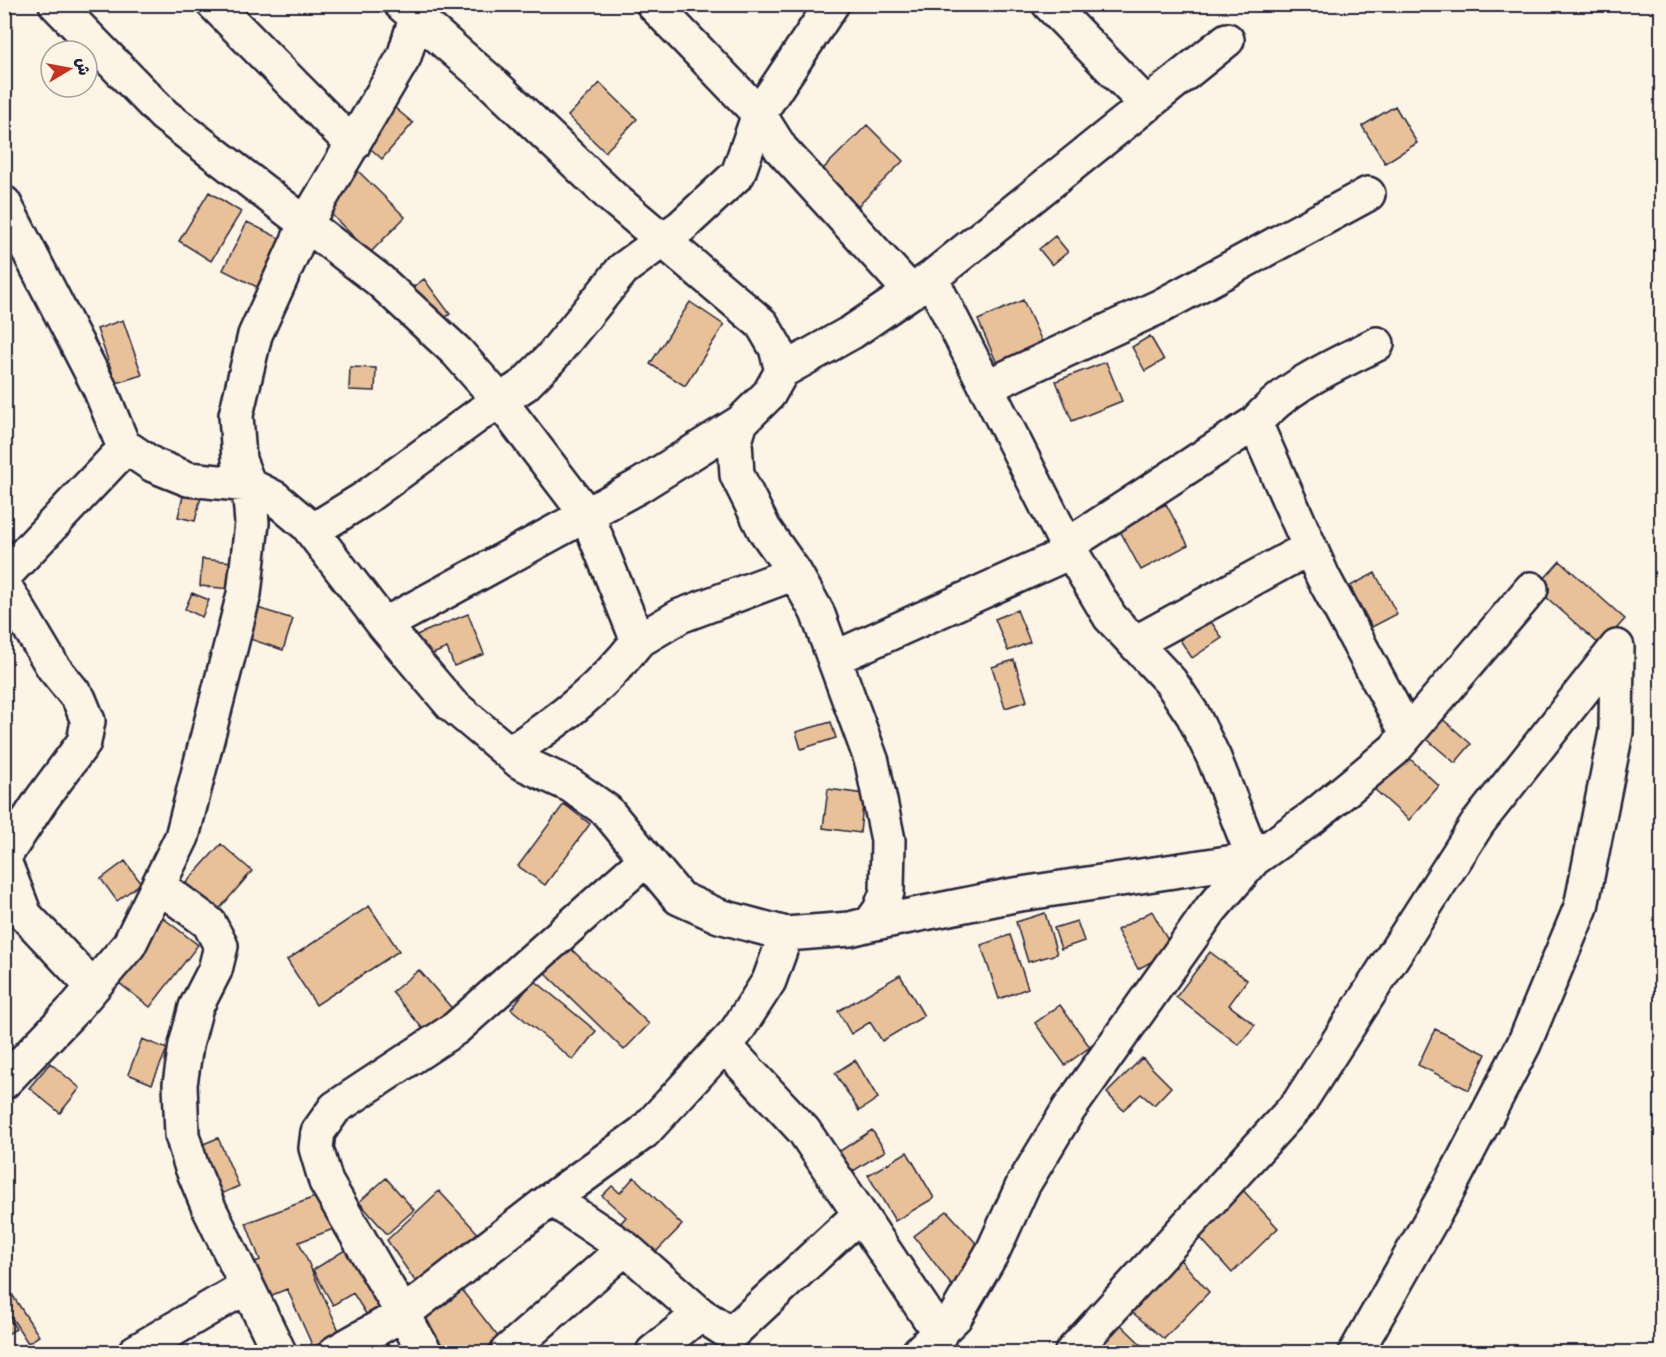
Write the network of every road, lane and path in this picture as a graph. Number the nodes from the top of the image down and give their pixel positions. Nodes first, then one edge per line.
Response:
1 (56, 4) edge
2 (214, 4) edge
3 (653, 4) edge
4 (832, 4) edge
5 (1049, 4) edge
6 (413, 9) edge
7 (1227, 40) dead end
8 (1147, 105) junction
9 (759, 114) junction
10 (353, 145) junction
11 (1368, 194) dead end
12 (4, 204) edge
13 (306, 223) junction
14 (663, 239) junction
15 (921, 285) junction
16 (1377, 344) dead end
17 (782, 371) junction
18 (986, 387) junction
19 (500, 401) junction
20 (741, 422) junction
21 (1255, 423) junction
22 (126, 447) junction
23 (249, 485) junction
24 (587, 515) junction
25 (312, 531) junction
26 (1068, 545) junction
27 (1309, 548) junction
28 (795, 573) junction
29 (4, 576) edge
30 (4, 585) edge
31 (1531, 589) dead end
32 (384, 626) junction
33 (638, 641) junction
34 (1134, 643) junction
35 (835, 658) junction
36 (1407, 733) junction
37 (510, 753) junction
38 (4, 859) edge
39 (646, 859) junction
40 (1254, 859) junction
41 (159, 886) junction
42 (870, 924) junction
43 (786, 934) junction
44 (93, 987) junction
45 (724, 1045) junction
46 (4, 1082) edge
47 (552, 1199) junction
48 (860, 1215) junction
49 (625, 1248) junction
50 (247, 1286) junction
51 (403, 1314) junction
52 (700, 1314) junction
53 (731, 1343) edge
54 (929, 1343) edge
55 (135, 1353) edge
56 (279, 1353) edge
57 (336, 1353) edge
58 (425, 1353) edge
59 (507, 1353) edge
60 (653, 1353) edge
61 (1072, 1353) edge
62 (1356, 1353) edge

1 - 13 street
2 - 10 street
3 - 9 street
4 - 9 street
5 - 8 street
6 - 10 street
6 - 14 street
7 - 8 street
8 - 15 street
9 - 14 street
9 - 15 street
10 - 13 street
11 - 18 street
12 - 22 street
13 - 19 street
13 - 23 street
14 - 17 street
14 - 19 street
15 - 17 street
15 - 18 street
16 - 21 street
17 - 20 street
18 - 26 street
19 - 24 street
19 - 25 street
20 - 24 street
20 - 28 street
21 - 26 street
21 - 27 street
22 - 23 street
22 - 29 street
23 - 25 street
23 - 41 street
24 - 32 street
24 - 33 street
25 - 32 street
26 - 34 street
26 - 35 street
27 - 34 street
27 - 36 street
28 - 33 street
28 - 35 street
30 - 38 street
31 - 36 street
32 - 37 street
33 - 37 street
34 - 40 street
35 - 42 street
36 - 40 street
37 - 39 street
38 - 44 street
39 - 43 street
39 - 51 street
40 - 42 street
40 - 54 street
41 - 44 street
41 - 50 street
42 - 43 street
43 - 45 street
44 - 46 street
45 - 47 street
45 - 48 street
47 - 49 street
47 - 51 street
48 - 53 street
48 - 54 street
49 - 52 street
49 - 59 street
50 - 55 street
50 - 56 street
51 - 57 street
51 - 58 street
52 - 53 street
52 - 60 street
61 - 62 street

